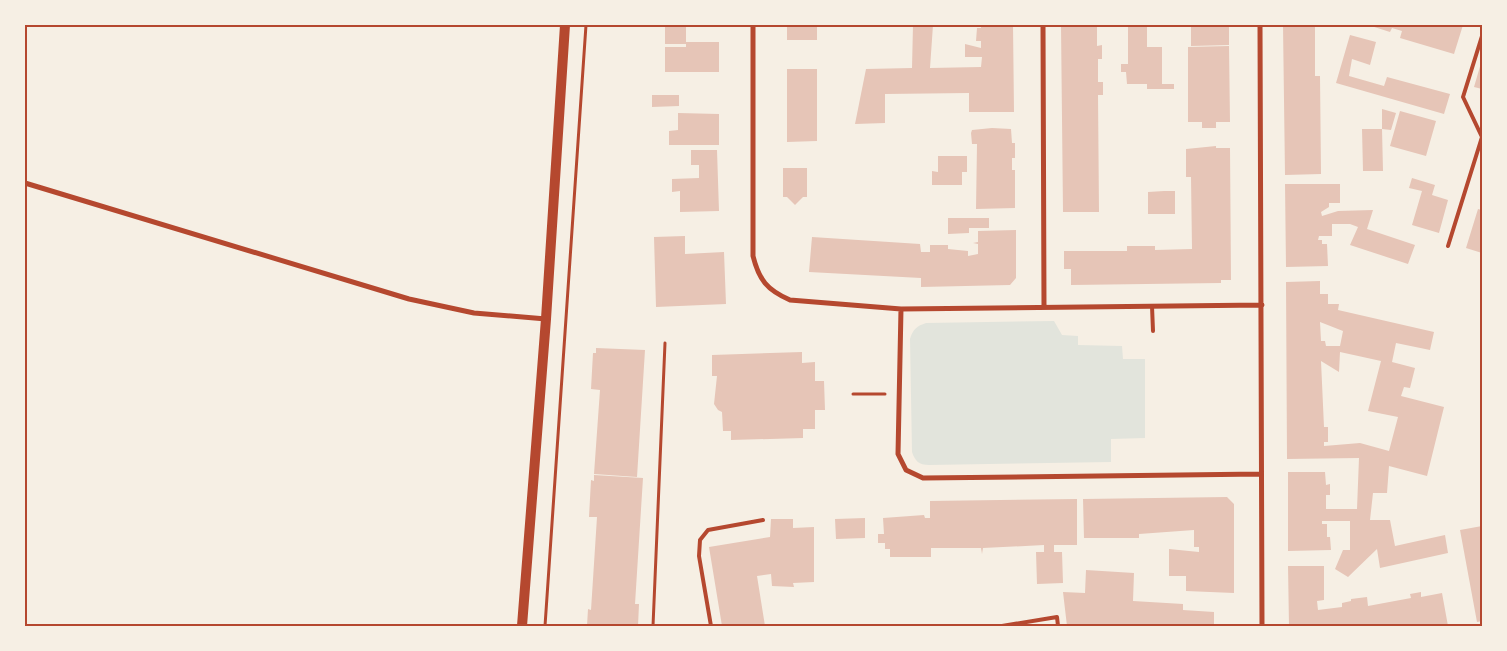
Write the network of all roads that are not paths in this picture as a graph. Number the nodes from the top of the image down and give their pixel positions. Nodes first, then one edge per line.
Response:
1 (565, 25) edge
2 (753, 25) edge
3 (1043, 25) edge
4 (1260, 25) edge
5 (1482, 36) edge
6 (25, 183) edge
7 (1448, 246) dead end
8 (1262, 305) junction
9 (1152, 306) junction
10 (1044, 307) junction
11 (901, 309) junction
12 (546, 319) junction
13 (1152, 332) dead end
14 (1261, 474) junction
15 (763, 520) dead end
16 (522, 626) edge
17 (711, 626) edge
18 (1002, 626) edge
19 (1058, 626) edge
20 (1262, 626) edge

1 - 12 main road
2 - 11 street
3 - 10 street
4 - 8 street
5 - 7 lane
6 - 12 street
8 - 9 street
8 - 14 street
9 - 10 street
9 - 13 lane
10 - 11 street
11 - 14 street
12 - 16 main road
14 - 20 street
15 - 17 lane
18 - 19 lane

